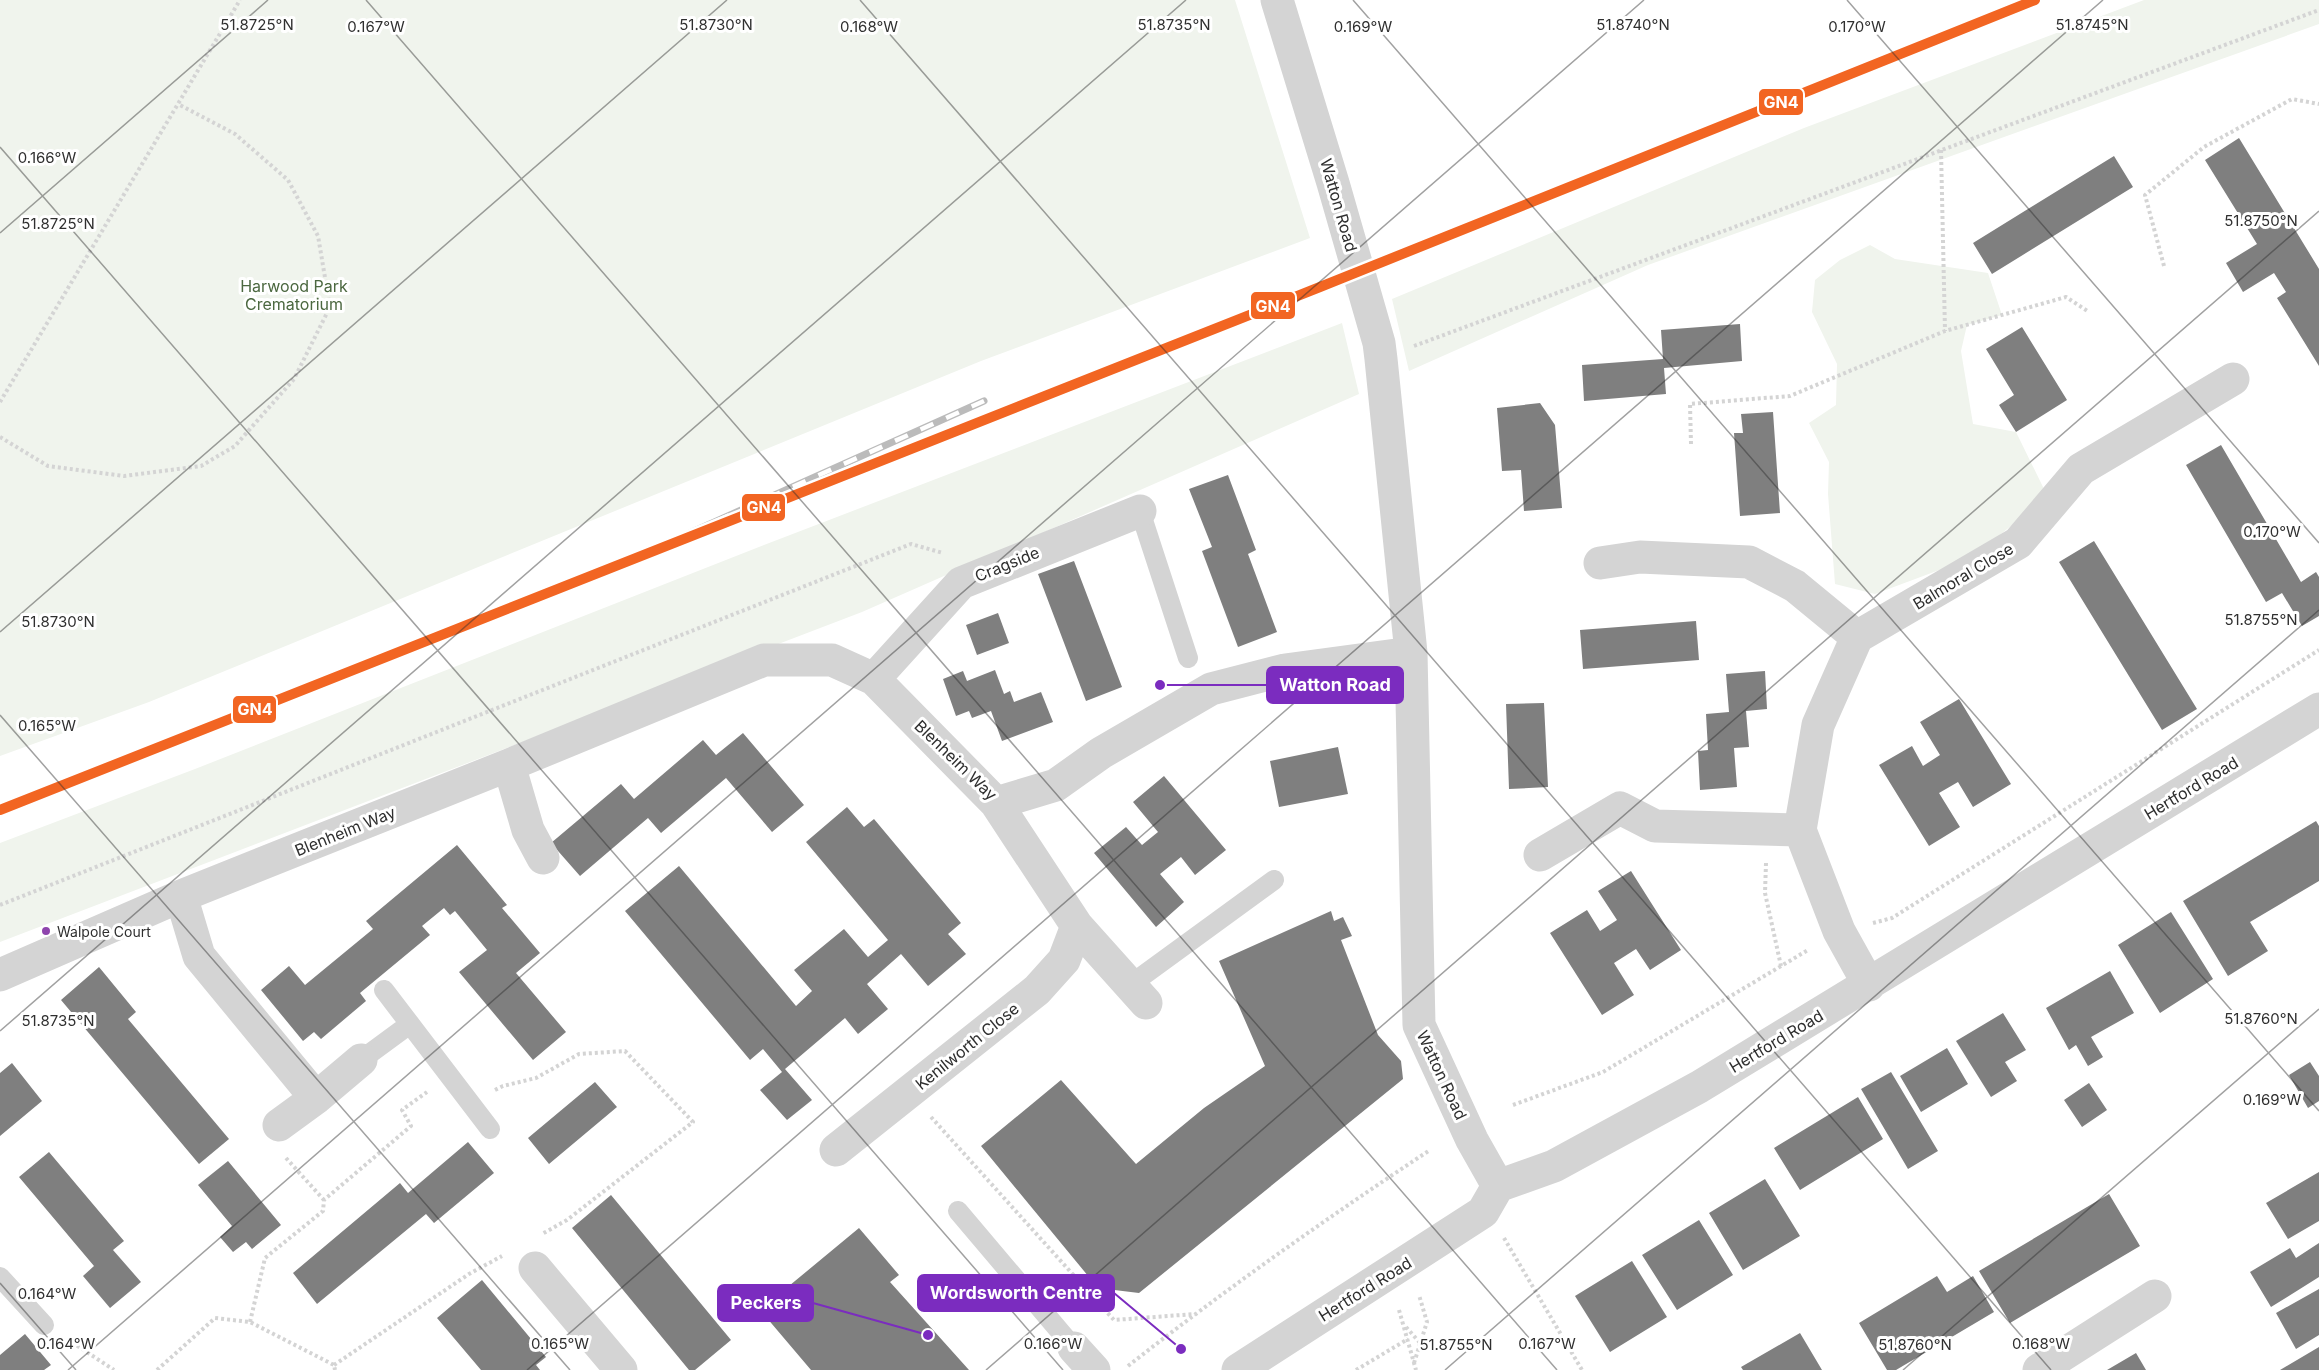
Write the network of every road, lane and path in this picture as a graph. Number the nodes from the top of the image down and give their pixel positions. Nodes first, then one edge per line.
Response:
1 (240, 0) edge
2 (1277, 0) edge
3 (2319, 10) edge
4 (178, 104) junction
5 (2319, 104) edge
6 (1941, 150) junction
7 (2164, 266) dead end
8 (2089, 312) dead end
9 (1449, 331) dead end
10 (1944, 331) junction
11 (2234, 379) dead end
12 (0, 402) edge
13 (0, 437) edge
14 (1691, 444) dead end
15 (1140, 511) joint
16 (1600, 563) dead end
17 (996, 568) junction
18 (1857, 638) junction
19 (2319, 650) edge
20 (1411, 653) junction
21 (1188, 658) dead end
22 (874, 679) junction
23 (2319, 710) edge
24 (509, 765) junction
25 (996, 803) junction
26 (1766, 828) junction
27 (1800, 830) junction
28 (1540, 855) dead end
29 (543, 858) dead end
30 (1274, 880) dead end
31 (181, 896) junction
32 (0, 905) edge
33 (1077, 926) junction
34 (1839, 931) junction
35 (1781, 966) junction
36 (0, 975) edge
37 (1869, 985) junction
38 (384, 990) dead end
39 (1138, 994) joint
40 (410, 1024) junction
41 (361, 1060) joint
42 (448, 1075) junction
43 (909, 1092) junction
44 (316, 1098) junction
45 (470, 1102) junction
46 (1513, 1105) dead end
47 (693, 1122) dead end
48 (279, 1125) joint
49 (490, 1129) dead end
50 (836, 1150) dead end
51 (1430, 1150) dead end
52 (1490, 1199) junction
53 (324, 1200) junction
54 (958, 1211) dead end
55 (1409, 1261) junction
56 (535, 1268) dead end
57 (0, 1277) edge
58 (2155, 1296) dead end
59 (1399, 1310) dead end
60 (1195, 1314) junction
61 (250, 1322) junction
62 (1404, 1324) junction
63 (44, 1325) joint
64 (1408, 1339) junction
65 (1421, 1344) junction
66 (1084, 1359) edge
67 (1414, 1364) junction
68 (114, 1370) edge
69 (157, 1370) edge
70 (335, 1370) edge
71 (621, 1370) edge
72 (1122, 1370) edge
73 (1238, 1370) edge
74 (1356, 1370) edge
75 (1416, 1370) edge
76 (1582, 1370) edge
77 (2039, 1370) edge

1 - 4 path
2 - 20 street, Watton Road
3 - 6 path
4 - 12 path
4 - 13 path
5 - 7 path
6 - 9 path
6 - 10 path
8 - 10 path
10 - 14 path
11 - 18 street, Balmoral Close
15 - 17 street, Cragside
15 - 21 lane
16 - 18 street
17 - 22 street, Cragside
17 - 32 path
18 - 27 street
19 - 34 path
20 - 25 street, Blenheim Way
20 - 52 street, Watton Road
22 - 24 street, Blenheim Way
22 - 25 street, Blenheim Way
23 - 37 street, Hertford Road
24 - 29 street
24 - 31 street, Blenheim Way
25 - 33 street
26 - 27 street
26 - 28 street
26 - 35 path
27 - 34 street
30 - 39 lane
31 - 36 street, Blenheim Way
31 - 44 street
33 - 39 street
33 - 43 street, Kenilworth Close
34 - 35 path
34 - 37 street
35 - 46 path
37 - 52 street, Hertford Road
38 - 40 lane
40 - 41 lane
40 - 42 lane
41 - 44 street
42 - 45 lane
42 - 53 path
43 - 50 street, Kenilworth Close
43 - 60 path
44 - 48 street
45 - 47 path
45 - 49 lane
48 - 53 path
51 - 60 path
52 - 55 street, Hertford Road
52 - 76 path
53 - 61 path
54 - 66 lane
55 - 65 path
55 - 73 street, Hertford Road
56 - 71 street
57 - 63 lane
58 - 77 street
59 - 62 path
60 - 72 path
61 - 69 path
61 - 70 path
62 - 64 path
62 - 65 path
63 - 68 path
64 - 67 path
64 - 74 path
65 - 67 path
67 - 75 path

